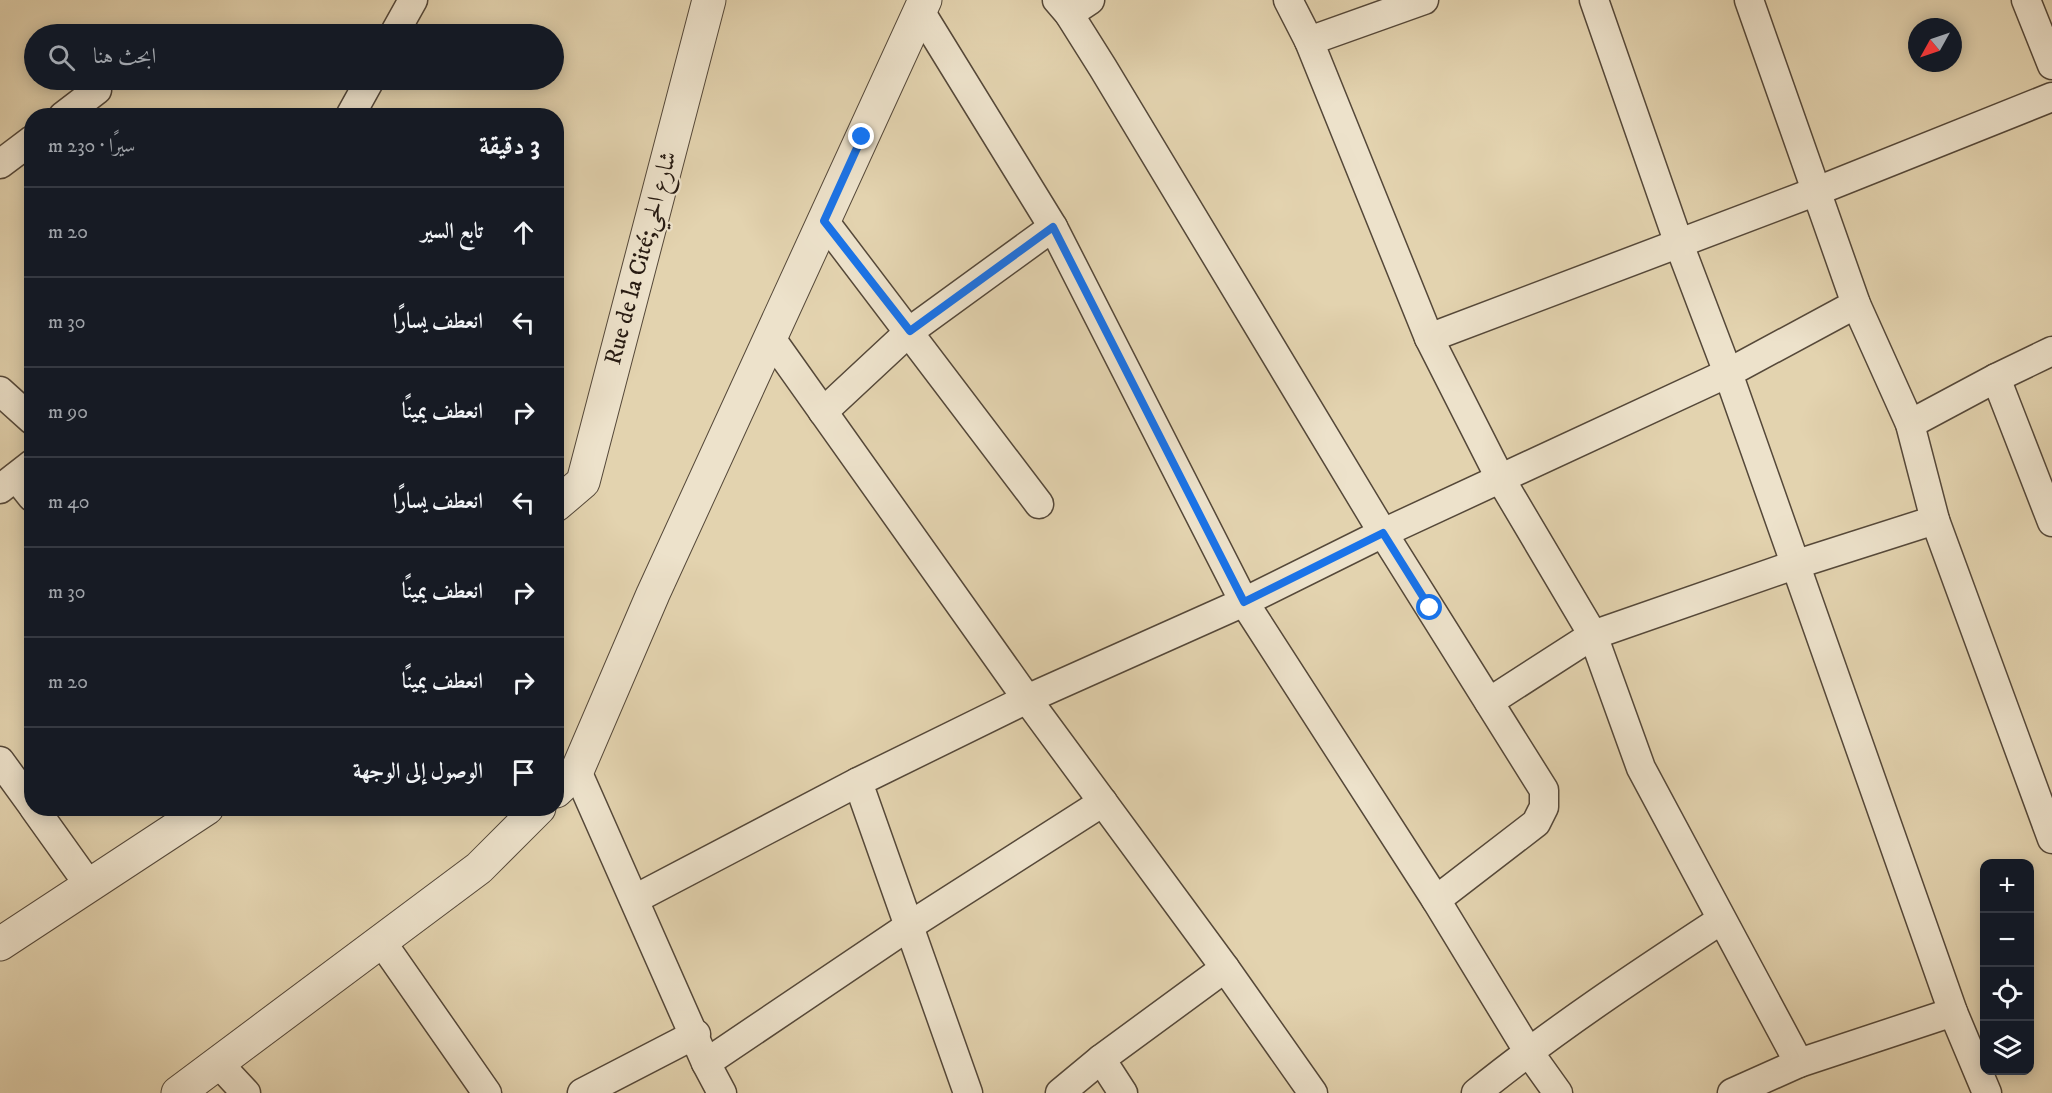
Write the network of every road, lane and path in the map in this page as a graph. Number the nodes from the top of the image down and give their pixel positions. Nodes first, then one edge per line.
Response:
1 (413, 0) edge
2 (706, 0) edge
3 (1288, 0) edge
4 (1424, 0) edge
5 (1594, 0) edge
6 (1749, 0) edge
7 (2026, 0) edge
8 (922, 5) edge
9 (1072, 5) edge
10 (400, 24) edge
11 (1309, 41) junction
12 (2052, 65) edge
13 (97, 90) dead end
14 (364, 90) edge
15 (2052, 98) edge
16 (73, 108) edge
17 (354, 108) edge
18 (24, 146) edge
19 (0, 164) edge
20 (1817, 191) junction
21 (824, 221) junction
22 (1053, 227) junction
23 (1679, 244) junction
24 (1856, 304) junction
25 (910, 331) junction
26 (770, 337) junction
27 (1429, 338) junction
28 (2052, 351) edge
29 (1728, 373) junction
30 (1996, 378) junction
31 (0, 391) edge
32 (824, 412) junction
33 (24, 413) edge
34 (1910, 424) junction
35 (1500, 478) junction
36 (564, 499) edge
37 (1039, 504) dead end
38 (1935, 520) junction
39 (2052, 522) edge
40 (1383, 533) junction
41 (1794, 565) junction
42 (1244, 602) junction
43 (1593, 635) junction
44 (1027, 699) junction
45 (1489, 702) junction
46 (0, 761) edge
47 (567, 781) edge
48 (858, 782) junction
49 (24, 794) edge
50 (1103, 802) junction
51 (2047, 805) edge
52 (39, 816) edge
53 (195, 816) edge
54 (531, 816) edge
55 (2052, 839) edge
56 (89, 885) junction
57 (635, 899) junction
58 (1436, 900) junction
59 (1721, 920) junction
60 (909, 926) junction
61 (381, 941) junction
62 (0, 944) edge
63 (1225, 968) junction
64 (1953, 1012) junction
65 (696, 1034) junction
66 (1528, 1051) junction
67 (1101, 1059) junction
68 (218, 1063) junction
69 (706, 1063) junction
70 (1798, 1063) junction
71 (178, 1093) edge
72 (246, 1093) edge
73 (487, 1093) edge
74 (582, 1093) edge
75 (722, 1093) edge
76 (968, 1093) edge
77 (1060, 1093) edge
78 (1123, 1093) edge
79 (1313, 1093) edge
80 (1476, 1093) edge
81 (1558, 1093) edge
82 (1732, 1093) edge
83 (1987, 1093) edge

1 - 10 street
2 - 36 street, Rue de la Cité;شارع الحي
3 - 11 street
4 - 11 street
5 - 23 street
6 - 20 street
7 - 12 street
8 - 21 street
8 - 22 street
9 - 40 street
11 - 27 street
13 - 16 street
14 - 17 street
15 - 20 street
18 - 19 street
20 - 23 street
20 - 24 street
21 - 25 street
21 - 26 street
22 - 25 street
22 - 42 street
23 - 27 street
23 - 29 street
24 - 29 street
24 - 34 street
25 - 32 street
25 - 37 street
26 - 32 street
26 - 47 street
27 - 35 street
28 - 30 street
29 - 35 street
29 - 41 street
30 - 34 street
30 - 39 street
31 - 33 street
32 - 44 street
34 - 38 street
35 - 40 street
35 - 43 street
38 - 41 street
38 - 51 street
40 - 42 street
40 - 45 street
41 - 43 street
41 - 64 street
42 - 44 street
42 - 58 street
43 - 45 street
43 - 59 street
44 - 48 street
44 - 50 street
45 - 58 street
46 - 49 street
47 - 57 street
48 - 57 street
48 - 60 street
50 - 60 street
50 - 63 street
51 - 55 street
52 - 56 street
53 - 56 street
54 - 61 street
56 - 62 street
57 - 65 street
58 - 66 street
59 - 66 street
59 - 70 street
60 - 69 street
60 - 76 street
61 - 68 street
61 - 73 street
63 - 67 street
63 - 79 street
64 - 70 street
64 - 83 street
65 - 69 street
65 - 74 street
66 - 80 street
66 - 81 street
67 - 77 street
67 - 78 street
68 - 71 street
68 - 72 street
69 - 75 street
70 - 82 street

